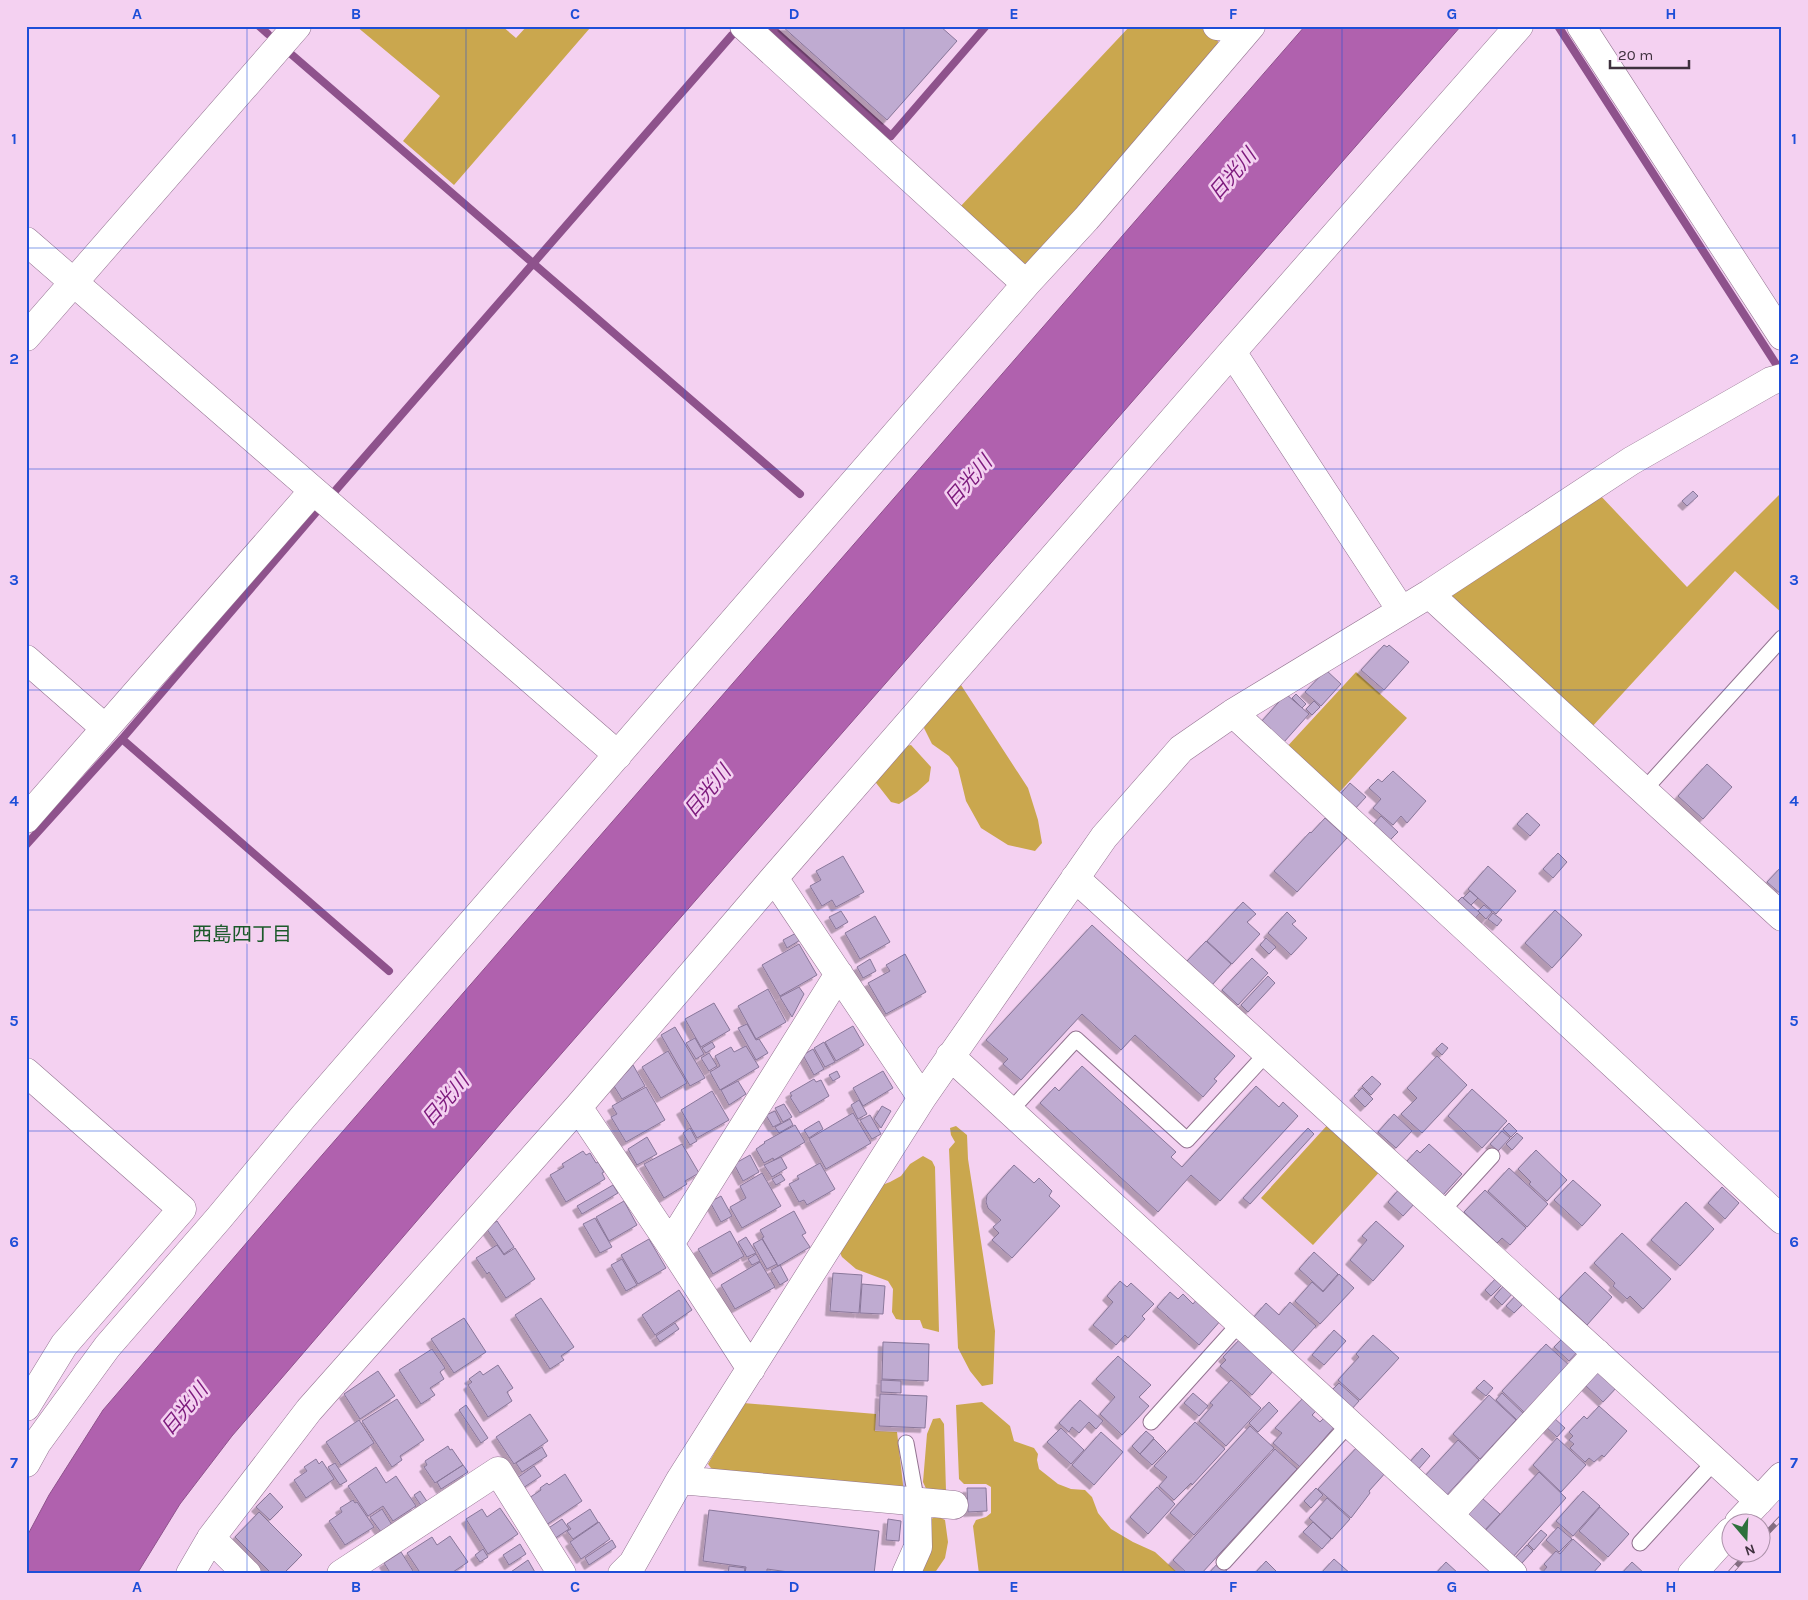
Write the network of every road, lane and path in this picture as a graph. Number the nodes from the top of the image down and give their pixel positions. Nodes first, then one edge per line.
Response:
1 (297, 26) edge
2 (744, 26) edge
3 (1217, 26) edge
4 (1242, 26) edge
5 (1251, 26) edge
6 (1519, 26) edge
7 (1580, 26) edge
8 (26, 241) edge
9 (74, 283) junction
10 (1026, 284) junction
11 (1782, 336) edge
12 (26, 337) edge
13 (1232, 352) junction
14 (1782, 378) edge
15 (313, 490) junction
16 (1429, 594) junction
17 (1401, 610) junction
18 (1782, 638) edge
19 (26, 659) edge
20 (1233, 713) junction
21 (105, 728) junction
22 (618, 755) junction
23 (1644, 790) junction
24 (26, 819) edge
25 (774, 878) junction
26 (1075, 878) junction
27 (1782, 917) edge
28 (839, 974) junction
29 (1267, 1053) junction
30 (950, 1056) junction
31 (26, 1072) edge
32 (922, 1098) junction
33 (578, 1107) junction
34 (1010, 1111) junction
35 (1492, 1156) dead end
36 (1441, 1212) junction
37 (1782, 1220) edge
38 (670, 1244) junction
39 (1240, 1323) junction
40 (1597, 1353) junction
41 (751, 1369) junction
42 (26, 1407) edge
43 (1151, 1422) dead end
44 (1349, 1424) junction
45 (906, 1443) dead end
46 (1715, 1461) junction
47 (26, 1463) edge
48 (1782, 1476) edge
49 (680, 1480) junction
50 (1759, 1501) junction
51 (917, 1502) junction
52 (954, 1505) dead end
53 (1749, 1512) edge
54 (1449, 1515) junction
55 (211, 1538) junction
56 (1640, 1543) dead end
57 (1720, 1543) edge
58 (1224, 1562) dead end
59 (1503, 1571) edge
60 (190, 1574) edge
61 (247, 1574) edge
62 (341, 1574) edge
63 (562, 1574) edge
64 (622, 1574) edge
65 (906, 1574) edge
66 (1692, 1574) edge

1 - 9 street
2 - 10 street
3 - 4 street
5 - 10 street
6 - 13 street
7 - 11 street
8 - 9 street
9 - 12 street
9 - 15 street
10 - 22 street
13 - 17 street
13 - 25 street
14 - 16 street
15 - 21 street
15 - 22 street
16 - 17 street
16 - 23 street
17 - 20 street
18 - 23 lane
19 - 21 street
20 - 26 street
20 - 37 street
21 - 24 street
22 - 47 street
23 - 27 street
25 - 28 street
25 - 33 street
26 - 29 street
26 - 30 street
28 - 32 street
28 - 38 street
29 - 34 lane
29 - 36 street
30 - 32 street
30 - 34 street
31 - 42 street
32 - 41 street
33 - 38 street
33 - 55 street
34 - 39 street
35 - 36 lane
36 - 40 street
38 - 41 street
39 - 43 lane
39 - 44 street
40 - 46 street
40 - 54 street
41 - 49 street
44 - 54 street
44 - 58 lane
45 - 51 lane
46 - 50 street
46 - 56 lane
48 - 50 street
49 - 51 street
49 - 64 street
50 - 53 street
51 - 52 street
51 - 65 street
54 - 59 street
55 - 60 street
55 - 61 street
57 - 66 street
62 - 63 street

